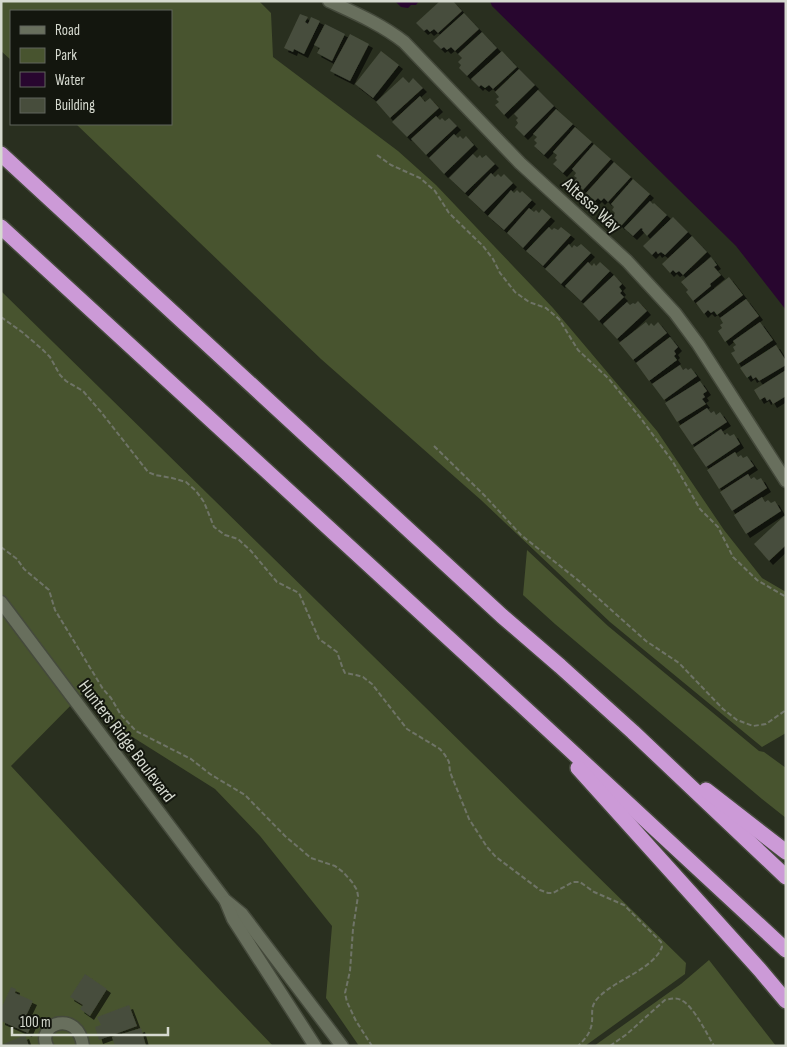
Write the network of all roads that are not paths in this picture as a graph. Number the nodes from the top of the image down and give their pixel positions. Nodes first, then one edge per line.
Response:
1 (329, 1) edge
2 (355, 7) edge
3 (1, 154) edge
4 (1, 227) edge
5 (785, 478) edge
6 (1, 602) edge
7 (541, 723) junction
8 (633, 732) junction
9 (786, 852) edge
10 (786, 877) edge
11 (225, 900) junction
12 (786, 950) edge
13 (786, 1001) edge
14 (47, 1046) edge
15 (83, 1046) edge
16 (315, 1046) edge
17 (342, 1046) edge

1 - 2 street, Altessa Way
2 - 5 street, Altessa Way
3 - 8 highway
4 - 7 highway
6 - 11 street, Hunters Ridge Boulevard
7 - 12 highway
7 - 13 highway
8 - 9 highway
8 - 10 highway
11 - 16 street, Hunters Ridge Boulevard
11 - 17 street, Hunters Ridge Boulevard
14 - 15 street

